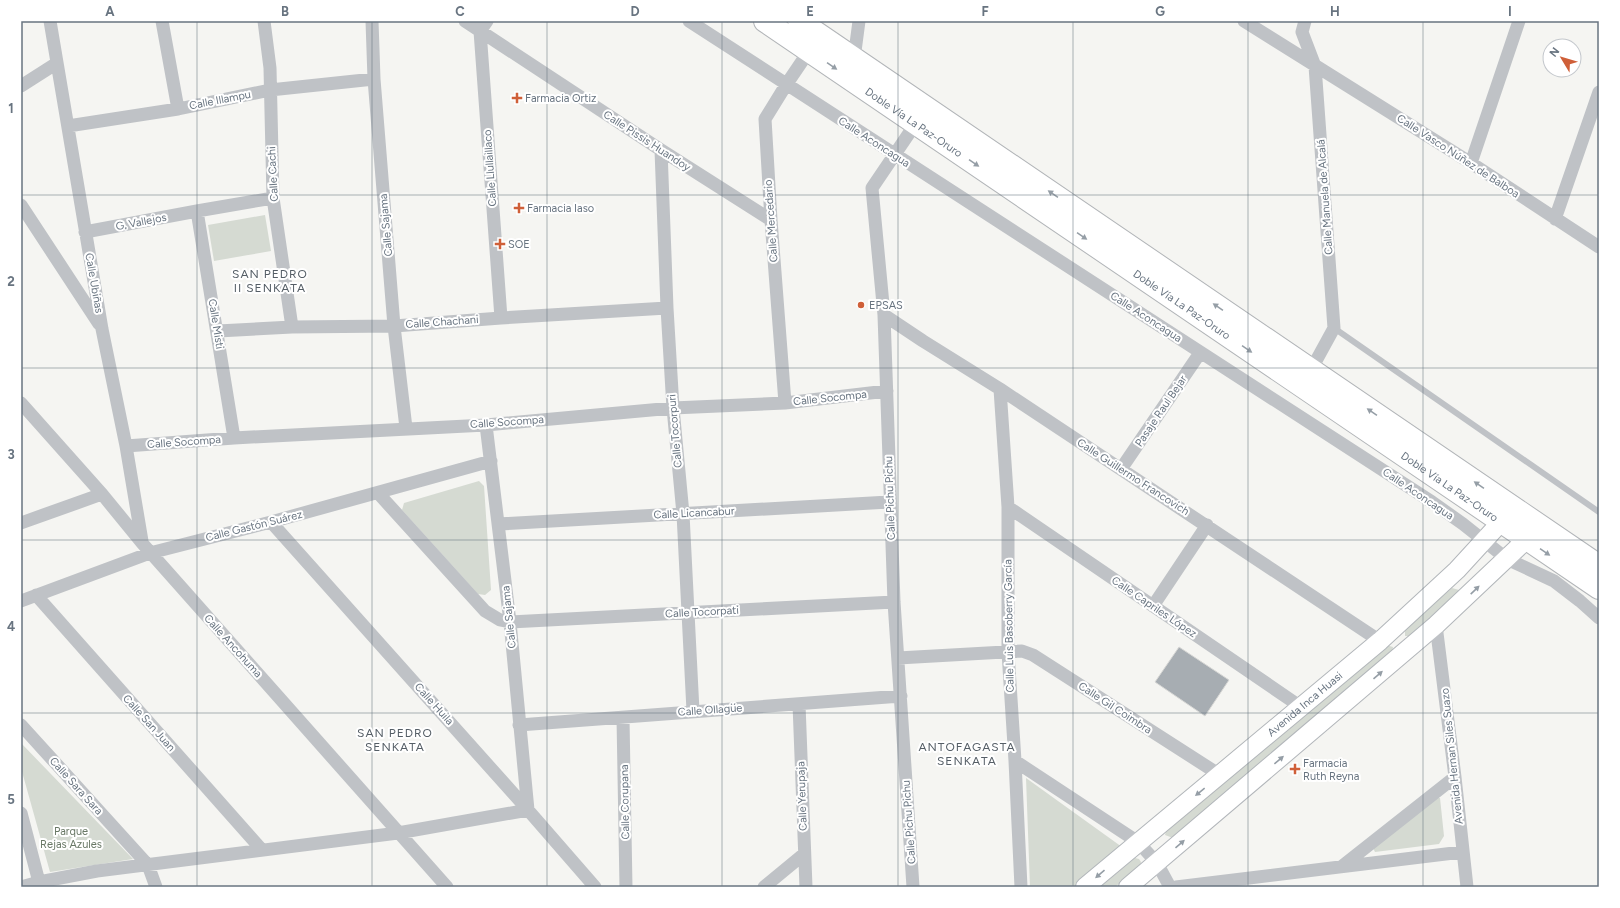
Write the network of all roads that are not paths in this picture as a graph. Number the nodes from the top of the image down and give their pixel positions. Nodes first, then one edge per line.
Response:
1 (50, 21) edge
2 (162, 21) edge
3 (264, 21) edge
4 (372, 21) edge
5 (464, 21) edge
6 (689, 21) edge
7 (765, 21) edge
8 (799, 21) edge
9 (859, 21) edge
10 (1244, 21) edge
11 (1305, 21) edge
12 (1519, 21) edge
13 (483, 26) edge
14 (809, 51) junction
15 (854, 59) junction
16 (57, 63) junction
17 (1315, 66) junction
18 (374, 79) junction
19 (786, 84) junction
20 (21, 86) edge
21 (270, 90) junction
22 (1599, 92) edge
23 (178, 108) junction
24 (916, 123) junction
25 (68, 126) junction
26 (661, 150) junction
27 (895, 155) junction
28 (1471, 162) junction
29 (273, 198) junction
30 (21, 205) edge
31 (197, 211) junction
32 (1555, 219) junction
33 (770, 220) junction
34 (85, 232) junction
35 (1599, 247) edge
36 (667, 308) junction
37 (884, 316) junction
38 (501, 318) junction
39 (394, 326) junction
40 (292, 327) junction
41 (1334, 328) junction
42 (102, 329) junction
43 (218, 331) junction
44 (1200, 352) junction
45 (1311, 370) junction
46 (1000, 389) junction
47 (887, 391) junction
48 (784, 403) junction
49 (22, 406) edge
50 (673, 408) junction
51 (486, 425) junction
52 (406, 428) junction
53 (234, 438) junction
54 (126, 446) junction
55 (491, 461) junction
56 (1121, 469) junction
57 (378, 493) junction
58 (102, 494) junction
59 (889, 502) junction
60 (1008, 507) junction
61 (1599, 512) edge
62 (683, 514) junction
63 (1506, 514) junction
64 (271, 522) junction
65 (21, 523) edge
66 (499, 524) junction
67 (1207, 525) junction
68 (1526, 539) junction
69 (1483, 541) junction
70 (146, 548) junction
71 (1507, 559) junction
72 (1599, 566) edge
73 (1599, 588) edge
74 (36, 595) junction
75 (21, 601) edge
76 (894, 602) junction
77 (1153, 606) junction
78 (687, 613) junction
79 (1599, 618) edge
80 (510, 622) junction
81 (1436, 625) junction
82 (1387, 635) junction
83 (1410, 648) junction
84 (1008, 652) junction
85 (898, 658) junction
86 (901, 696) junction
87 (799, 704) junction
88 (1301, 706) junction
89 (693, 711) junction
90 (623, 718) junction
91 (21, 725) edge
92 (519, 725) junction
93 (1016, 761) junction
94 (1220, 775) junction
95 (1455, 778) junction
96 (528, 810) junction
97 (21, 813) edge
98 (398, 833) junction
99 (1138, 842) junction
100 (262, 850) junction
101 (1462, 852) junction
102 (804, 854) junction
103 (1157, 864) junction
104 (148, 865) junction
105 (1341, 867) junction
106 (39, 882) junction
107 (21, 887) edge
108 (156, 887) edge
109 (447, 887) edge
110 (595, 887) edge
111 (626, 887) edge
112 (764, 887) edge
113 (806, 887) edge
114 (914, 887) edge
115 (1021, 887) edge
116 (1085, 887) edge
117 (1128, 887) edge
118 (1170, 887) edge
119 (1176, 887) edge
120 (1466, 887) edge

1 - 16 street, Calle Ubiñas
2 - 23 street
3 - 21 street, Calle Cachi
4 - 18 street, Calle Sajama
5 - 13 street, Calle Pissis Huandoy
6 - 19 street, Calle Aconcagua
7 - 14 highway, Doble Vía La Paz-Oruro
8 - 15 highway, Doble Vía La Paz-Oruro
9 - 15 street
10 - 17 street, Calle Vasco Núñez de Balboa
11 - 17 street, Calle Manuela de Alcalá
12 - 28 street
13 - 26 street, Calle Pissis Huandoy
13 - 38 street, Calle Llullaillaco
14 - 19 street, Calle Mercedario
14 -> 24 highway, Doble Vía La Paz-Oruro
45 -> 15 highway, Doble Vía La Paz-Oruro
16 - 20 street
16 - 25 street, Calle Ubiñas
17 - 28 street, Calle Vasco Núñez de Balboa
17 - 41 street, Calle Manuela de Alcalá
18 - 21 street, Calle Illampu
18 - 39 street, Calle Sajama
19 - 27 street, Calle Aconcagua
19 - 33 street, Calle Mercedario
21 - 23 street, Calle Illampu
21 - 29 street, Calle Cachi
22 - 32 street
23 - 25 street, Calle Illampu
24 - 27 street, Calle Pichu Pichu
24 -> 63 highway, Doble Vía La Paz-Oruro
25 - 34 street, Calle Ubiñas
26 - 33 street, Calle Pissis Huandoy
26 - 36 street, Calle Tocorpuri
27 - 37 street, Calle Pichu Pichu
27 - 44 street, Calle Aconcagua
28 - 32 street, Calle Vasco Núñez de Balboa
29 - 31 street, G. Vallejos
29 - 40 street, Calle Cachi
30 - 42 street
31 - 34 street, G. Vallejos
31 - 43 street, Calle Misti
32 - 35 street, Calle Vasco Núñez de Balboa
33 - 48 street, Calle Mercedario
34 - 42 street, Calle Ubiñas
36 - 38 street, Calle Chachani
36 - 50 street, Calle Tocorpuri
37 - 46 street, Calle Guillermo Francovich
37 - 47 street, Calle Pichu Pichu
38 - 39 street, Calle Chachani
39 - 40 street, Calle Chachani
39 - 52 street, Calle Sajama
40 - 43 street, Calle Chachani
41 - 45 street
41 - 61 lane
42 - 54 street, Calle Ubiñas
43 - 53 street, Calle Misti
44 - 56 street, Pasaje Raul Bejar
44 - 69 street, Calle Aconcagua
63 -> 45 highway, Doble Vía La Paz-Oruro
46 - 56 street, Calle Guillermo Francovich
46 - 60 street, Calle Luis Basoberry García
47 - 48 street, Calle Socompa
47 - 59 street, Calle Pichu Pichu
48 - 50 street, Calle Socompa
49 - 58 street, Calle Ancohuma
50 - 51 street, Calle Socompa
50 - 62 street, Calle Tocorpuri
51 - 52 street, Calle Socompa
51 - 55 street, Calle Sajama
52 - 53 street, Calle Socompa
53 - 54 street, Calle Socompa
54 - 70 street, Calle Ubiñas
55 - 57 street, Calle Gastón Suárez
55 - 66 street, Calle Sajama
56 - 67 street, Calle Guillermo Francovich
57 - 64 street, Calle Gastón Suárez
57 - 80 street
58 - 65 street
58 - 70 street, Calle Ancohuma
59 - 62 street, Calle Licancabur
59 - 76 street, Calle Pichu Pichu
60 - 77 street, Calle Capriles López
60 - 84 street, Calle Luis Basoberry García
62 - 66 street, Calle Licancabur
62 - 78 street, Calle Tocorpuri
63 - 68 highway, Doble Vía La Paz-Oruro
63 - 69 street, Avenida Inca Huasi
63 - 72 highway, Doble Vía La Paz-Oruro
64 - 70 street, Calle Gastón Suárez
64 - 96 street, Calle Huila
66 - 80 street, Calle Sajama
67 - 77 street
67 - 82 street, Calle Guillermo Francovich
68 - 71 street
68 -> 73 highway, Doble Vía La Paz-Oruro
69 - 71 street, Calle Aconcagua
69 - 82 street, Avenida Inca Huasi
70 - 74 street, Calle Gastón Suárez
70 - 98 street, Calle Ancohuma
71 - 79 street, Calle Aconcagua
81 -> 71 street
74 - 75 street, Calle Gastón Suárez
74 - 100 street, Calle San Juan
76 - 78 street, Calle Tocorpati
76 - 85 street, Calle Pichu Pichu
77 - 88 street, Calle Capriles López
78 - 80 street, Calle Tocorpati
78 - 89 street, Calle Tocorpuri
80 - 92 street, Calle Sajama
81 - 83 street
81 - 95 street, Avenida Hernan Siles Suazo
82 - 83 street
82 - 88 street, Avenida Inca Huasi
103 -> 83 street
84 - 85 street, Calle Gil Coimbra
84 - 93 street, Calle Luis Basoberry García
84 - 94 street, Calle Gil Coimbra
85 - 86 street, Calle Pichu Pichu
86 - 87 street, Calle Ollagüe
86 - 114 street, Calle Pichu Pichu
87 - 89 street, Calle Ollagüe
87 - 102 street, Calle Yerupaja
88 - 94 street, Avenida Inca Huasi
89 - 90 street, Calle Ollagüe
90 - 92 street, Calle Ollagüe
90 - 111 street, Calle Corupana
91 - 104 street, Calle Sara Sara
92 - 96 street, Calle Sajama
93 - 99 street
93 - 115 street, Calle Luis Basoberry García
94 -> 99 street, Avenida Inca Huasi
95 - 101 street, Avenida Hernan Siles Suazo
95 - 105 street
96 - 98 street
96 - 110 street, Calle Huila
97 - 106 street
98 - 100 street
98 - 109 street, Calle Ancohuma
99 - 103 street
99 -> 116 street, Avenida Inca Huasi
100 - 104 street
101 - 105 street
101 - 120 street, Avenida Hernan Siles Suazo
102 - 112 street
102 - 113 street, Calle Yerupaja
103 - 117 street
103 - 118 street
104 - 106 street
104 - 108 street, Calle Sara Sara
105 - 119 street
106 - 107 street

